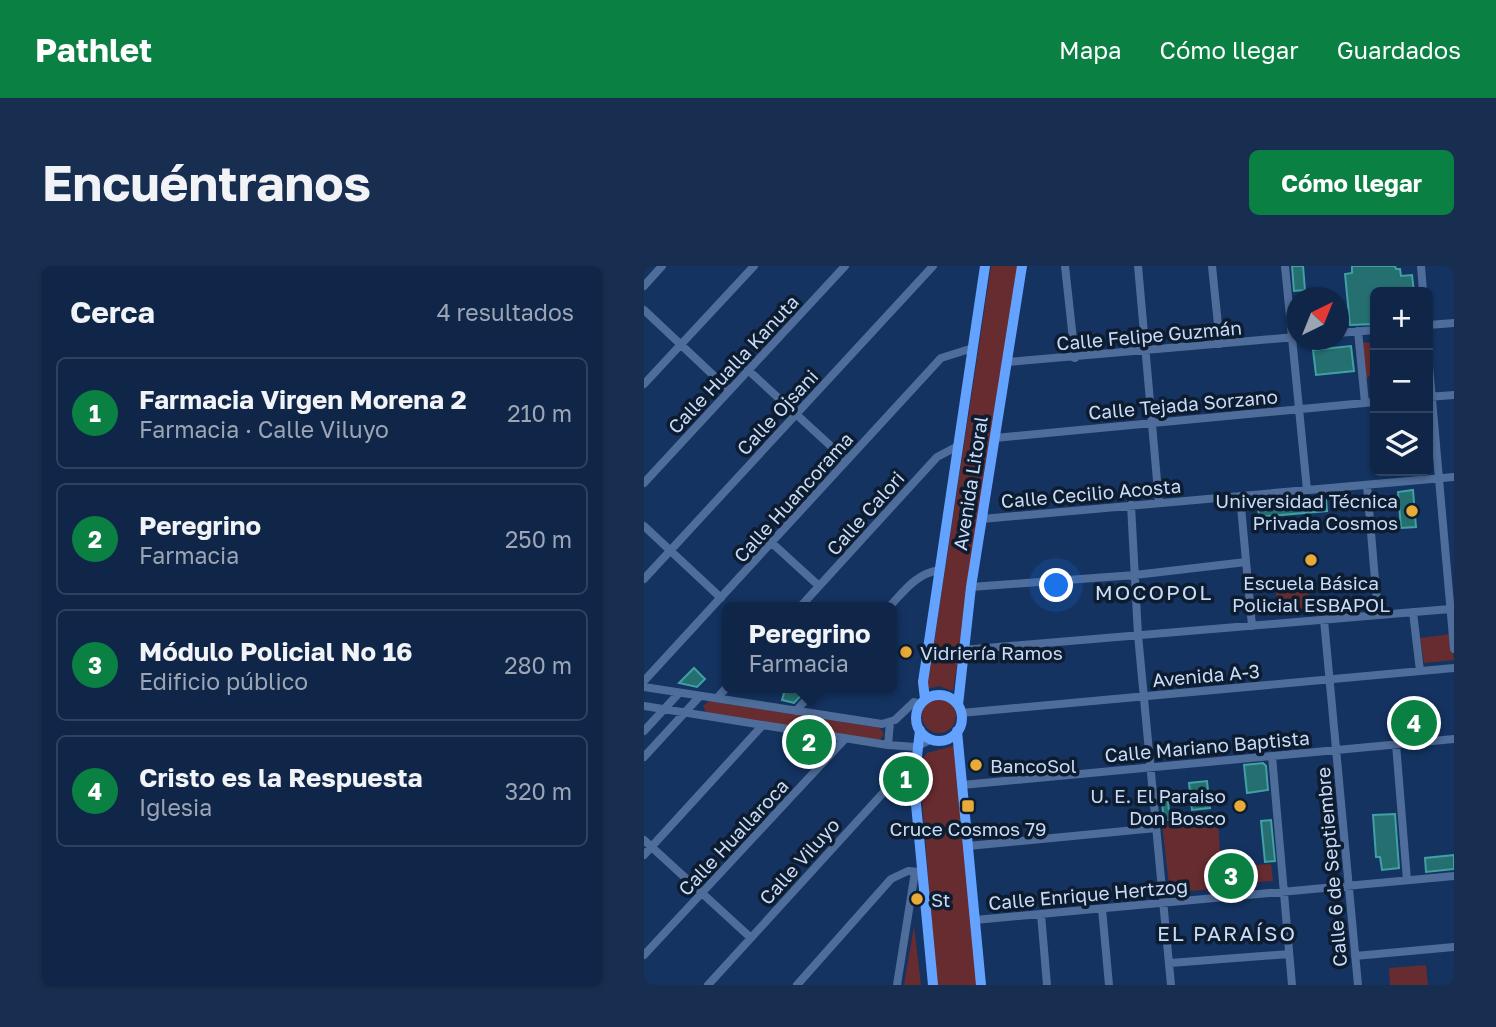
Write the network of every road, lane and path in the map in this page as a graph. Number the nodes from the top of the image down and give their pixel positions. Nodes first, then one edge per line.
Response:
1 (662, 266) edge
2 (754, 266) edge
3 (845, 266) edge
4 (933, 266) edge
5 (985, 266) edge
6 (1022, 266) edge
7 (1065, 266) edge
8 (1138, 266) edge
9 (1212, 266) edge
10 (1285, 266) edge
11 (1421, 266) edge
12 (646, 279) edge
13 (1288, 287) edge
14 (1423, 287) edge
15 (644, 310) edge
16 (1454, 323) edge
17 (1433, 325) edge
18 (1370, 330) edge
19 (1358, 331) junction
20 (1349, 332) edge
21 (1286, 338) edge
22 (1220, 344) junction
23 (681, 345) junction
24 (973, 348) junction
25 (1295, 350) edge
26 (1146, 352) junction
27 (1075, 358) junction
28 (1008, 362) junction
29 (748, 370) junction
30 (644, 384) edge
31 (729, 390) junction
32 (1454, 395) edge
33 (1433, 397) edge
34 (1370, 402) edge
35 (1364, 403) junction
36 (1299, 409) junction
37 (1431, 413) edge
38 (796, 415) junction
39 (1152, 423) junction
40 (995, 438) junction
41 (958, 446) junction
42 (846, 460) junction
43 (1454, 477) edge
44 (1438, 478) junction
45 (644, 483) edge
46 (1367, 485) junction
47 (1307, 490) junction
48 (1240, 496) junction
49 (1159, 503) junction
50 (1131, 505) junction
51 (982, 519) junction
52 (644, 526) edge
53 (772, 543) junction
54 (670, 550) junction
55 (1247, 562) junction
56 (939, 570) junction
57 (1135, 575) junction
58 (644, 579) edge
59 (819, 586) junction
60 (971, 587) junction
61 (721, 598) junction
62 (805, 602) edge
63 (893, 602) edge
64 (1450, 610) junction
65 (1413, 612) junction
66 (1378, 615) junction
67 (1324, 620) junction
68 (1252, 626) junction
69 (1138, 635) junction
70 (1454, 649) edge
71 (963, 650) junction
72 (1454, 668) edge
73 (1420, 671) junction
74 (1329, 680) junction
75 (644, 681) edge
76 (644, 687) edge
77 (679, 692) junction
78 (722, 692) edge
79 (812, 693) edge
80 (700, 696) junction
81 (1144, 696) junction
82 (717, 698) junction
83 (922, 702) junction
84 (644, 706) edge
85 (664, 709) junction
86 (959, 709) junction
87 (796, 711) junction
88 (684, 713) junction
89 (890, 723) junction
90 (761, 727) junction
91 (920, 730) junction
92 (644, 731) edge
93 (957, 732) junction
94 (932, 739) junction
95 (1454, 739) edge
96 (844, 740) junction
97 (1396, 744) junction
98 (888, 746) junction
99 (916, 747) junction
100 (1336, 750) junction
101 (1272, 756) junction
102 (644, 757) edge
103 (914, 759) junction
104 (1151, 768) junction
105 (962, 785) junction
106 (1156, 828) junction
107 (644, 840) edge
108 (968, 846) junction
109 (651, 847) junction
110 (644, 855) edge
111 (918, 872) junction
112 (1454, 876) edge
113 (1408, 880) junction
114 (1349, 886) junction
115 (1285, 891) junction
116 (702, 893) junction
117 (1163, 903) junction
118 (1102, 909) junction
119 (1041, 914) junction
120 (975, 920) junction
121 (751, 938) junction
122 (1454, 947) edge
123 (1289, 954) junction
124 (644, 955) edge
125 (1356, 956) junction
126 (1170, 963) junction
127 (708, 985) edge
128 (797, 985) edge
129 (897, 985) edge
130 (933, 985) edge
131 (981, 985) edge
132 (1047, 985) edge
133 (1109, 985) edge
134 (1171, 985) edge
135 (1293, 985) edge
136 (1358, 985) edge

1 - 12 street
2 - 23 street
3 - 29 street, Calle Hualla Kanuta
4 - 38 street, Calle Ojsani
5 - 24 main road, Avenida Litoral
6 - 28 main road, Avenida Litoral
7 - 27 street
8 - 26 street
9 - 22 street
10 - 13 street
11 - 14 street
15 - 23 street
16 - 17 street
18 - 19 street
19 - 20 street
19 - 35 street
21 - 22 street, Calle Felipe Guzmán
22 - 26 street, Calle Felipe Guzmán
23 - 30 street
23 - 31 street
24 - 41 main road, Avenida Litoral
24 - 42 street, Calle Huancorama
25 - 36 street
26 - 27 street, Calle Felipe Guzmán
26 - 39 street
27 - 28 street, Calle Felipe Guzmán
28 - 40 main road, Avenida Litoral
29 - 31 street, Calle Hualla Kanuta
29 - 38 street
31 - 45 street, Calle Hualla Kanuta
32 - 33 street
34 - 35 street, Calle Tejada Sorzano
35 - 36 street, Calle Tejada Sorzano
36 - 39 street, Calle Tejada Sorzano
36 - 47 street
37 - 44 street
38 - 42 street
38 - 54 street, Calle Ojsani
39 - 40 street, Calle Tejada Sorzano
39 - 49 street
40 - 51 main road, Avenida Litoral
41 - 56 main road, Avenida Litoral
41 - 59 street, Calle Calori
42 - 53 street, Calle Huancorama
43 - 44 street, Calle Cecilio Acosta
44 - 46 street, Calle Cecilio Acosta
44 - 64 street
46 - 47 street, Calle Cecilio Acosta
46 - 66 street
47 - 48 street, Calle Cecilio Acosta
48 - 49 street, Calle Cecilio Acosta
48 - 55 street
49 - 50 street, Calle Cecilio Acosta
50 - 51 street, Calle Cecilio Acosta
50 - 57 street
51 - 60 main road, Avenida Litoral
52 - 54 street
53 - 59 street
53 - 61 street, Calle Huancorama
54 - 58 street, Calle Ojsani
54 - 61 street
55 - 57 street
55 - 68 street
56 - 63 street
56 - 83 main road, Avenida Litoral
57 - 60 street
57 - 69 street
59 - 62 street, Calle Calori
60 - 71 main road, Avenida Litoral
61 - 75 street, Calle Huancorama
64 - 65 street
64 - 70 street
65 - 66 street
65 - 73 street
66 - 67 street
67 - 68 street
67 - 74 street, Calle 6 de Septiembre
68 - 69 street
69 - 71 street
69 - 81 street
71 - 86 main road, Avenida Litoral
72 - 73 street, Avenida A-3
73 - 74 street, Avenida A-3
74 - 81 street, Avenida A-3
74 - 100 street, Calle 6 de Septiembre
76 - 77 street
77 - 80 street
77 - 85 street
78 - 82 street
79 - 87 street
80 - 82 street
80 - 88 street
81 - 86 street, Avenida A-3
81 - 104 street
82 - 87 street
83 - 86 main road
83 - 89 street
83 - 91 main road
84 - 85 street
85 - 88 street
85 - 92 street
86 - 93 main road
87 - 89 street
88 - 90 street
88 - 102 street
89 - 98 street
90 - 96 street
90 - 109 street
91 - 94 main road
91 - 99 main road
93 - 94 main road
93 - 105 main road
94 - 99 street
95 - 97 street, Calle Mariano Baptista
96 - 98 street
96 - 116 street, Calle Huallaroca
97 - 100 street, Calle Mariano Baptista
97 - 113 street
98 - 99 street
99 - 103 main road
100 - 101 street, Calle Mariano Baptista
100 - 114 street, Calle 6 de Septiembre
101 - 104 street, Calle Mariano Baptista
101 - 115 street
103 - 111 main road
103 - 121 street, Calle Viluyo
104 - 105 street, Calle Mariano Baptista
104 - 106 street
105 - 108 main road
106 - 108 street
106 - 117 street
107 - 109 street
108 - 120 main road
109 - 110 street
109 - 116 street
111 - 128 street
111 - 129 street
111 - 130 main road
112 - 113 street, Calle Enrique Hertzog
113 - 114 street, Calle Enrique Hertzog
114 - 115 street, Calle Enrique Hertzog
114 - 125 street, Calle 6 de Septiembre
115 - 117 street, Calle Enrique Hertzog
115 - 123 street
116 - 121 street
116 - 124 street, Calle Huallaroca
117 - 118 street, Calle Enrique Hertzog
117 - 126 street
118 - 119 street, Calle Enrique Hertzog
118 - 133 street
119 - 120 street, Calle Enrique Hertzog
119 - 132 street
120 - 131 main road
121 - 127 street, Calle Viluyo
122 - 125 street
123 - 126 street
123 - 135 street
125 - 136 street, Calle 6 de Septiembre
126 - 134 street

